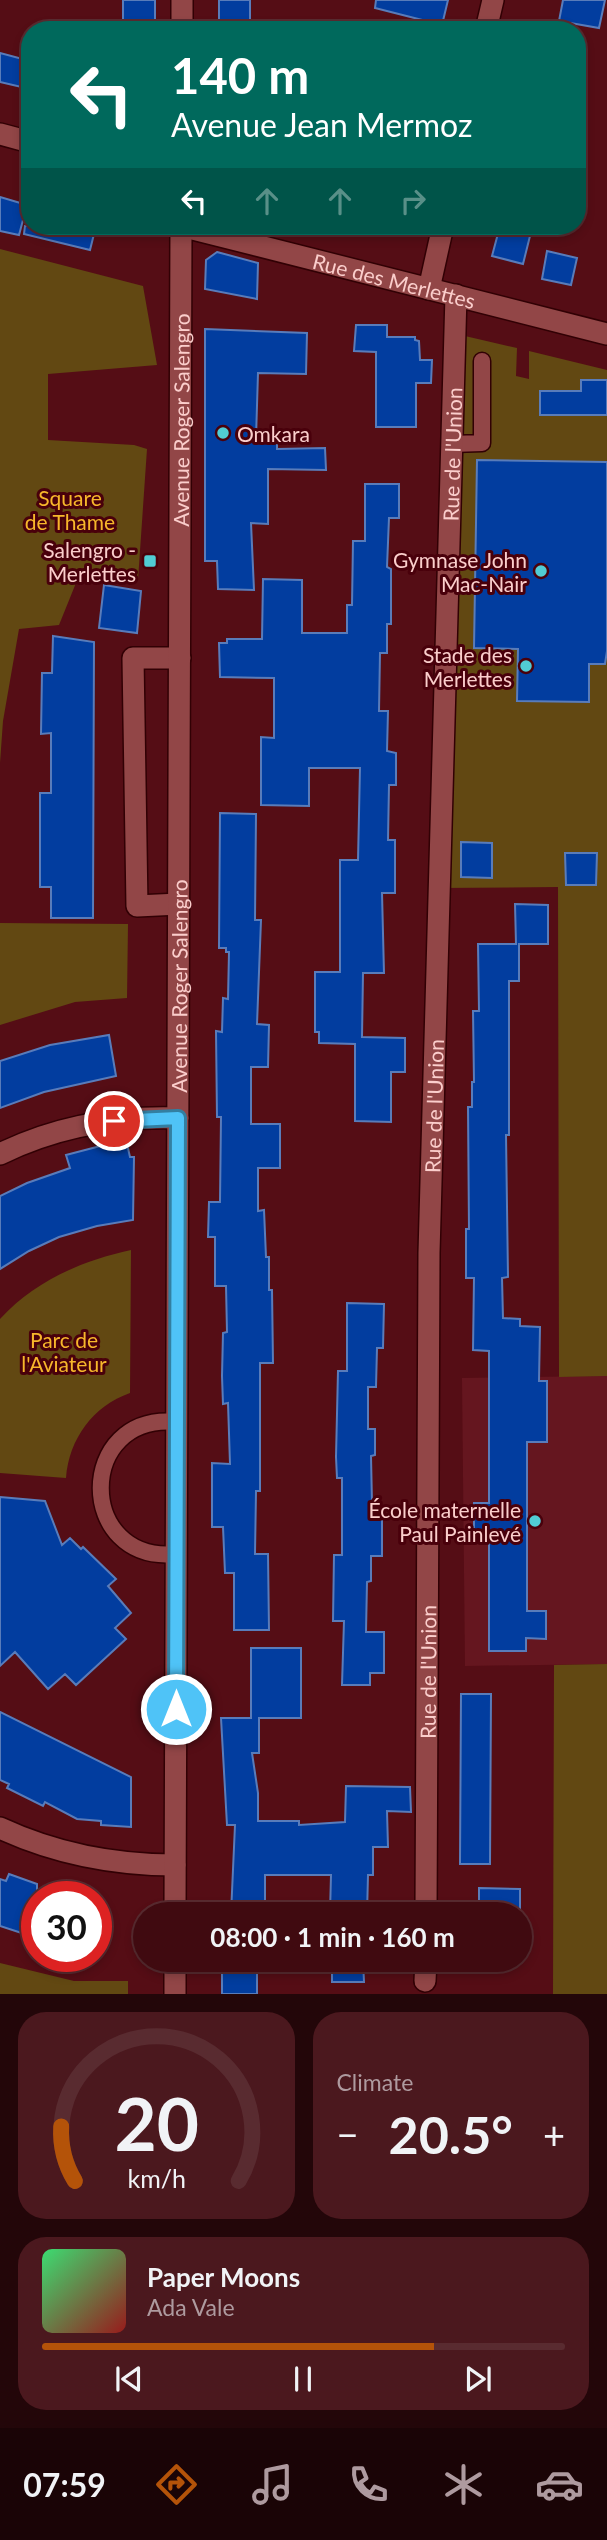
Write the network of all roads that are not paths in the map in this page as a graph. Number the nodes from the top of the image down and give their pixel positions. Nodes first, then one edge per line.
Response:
1 (182, 0) edge
2 (493, 0) edge
3 (182, 21) edge
4 (488, 21) edge
5 (0, 134) edge
6 (21, 140) edge
7 (181, 235) edge
8 (216, 235) edge
9 (441, 235) edge
10 (429, 289) junction
11 (456, 295) junction
12 (607, 334) edge
13 (482, 360) dead end
14 (452, 444) junction
15 (180, 659) junction
16 (179, 904) junction
17 (178, 1118) junction
18 (0, 1154) edge
19 (177, 1422) junction
20 (176, 1554) junction
21 (0, 1828) edge
22 (175, 1865) junction
23 (175, 1902) edge
24 (426, 1902) edge
25 (175, 1972) edge
26 (425, 1972) edge
27 (425, 1982) dead end
28 (175, 1994) edge

1 - 3 street
2 - 4 street
5 - 6 street
7 - 15 street, Avenue Roger Salengro
8 - 10 street, Rue des Merlettes
9 - 10 street
10 - 11 street, Rue des Merlettes
11 - 12 street, Rue des Merlettes
11 - 14 street, Rue de l'Union
13 - 14 lane
14 - 24 street, Rue de l'Union
15 - 16 street, Avenue Roger Salengro
15 - 16 street
16 - 17 street, Avenue Roger Salengro
17 - 18 street
17 - 19 street, Avenue Roger Salengro
19 - 20 street, Avenue Roger Salengro
19 - 20 lane
20 - 22 street, Avenue Roger Salengro
21 - 22 street
22 - 23 street, Avenue Roger Salengro
25 - 28 street
26 - 27 street

